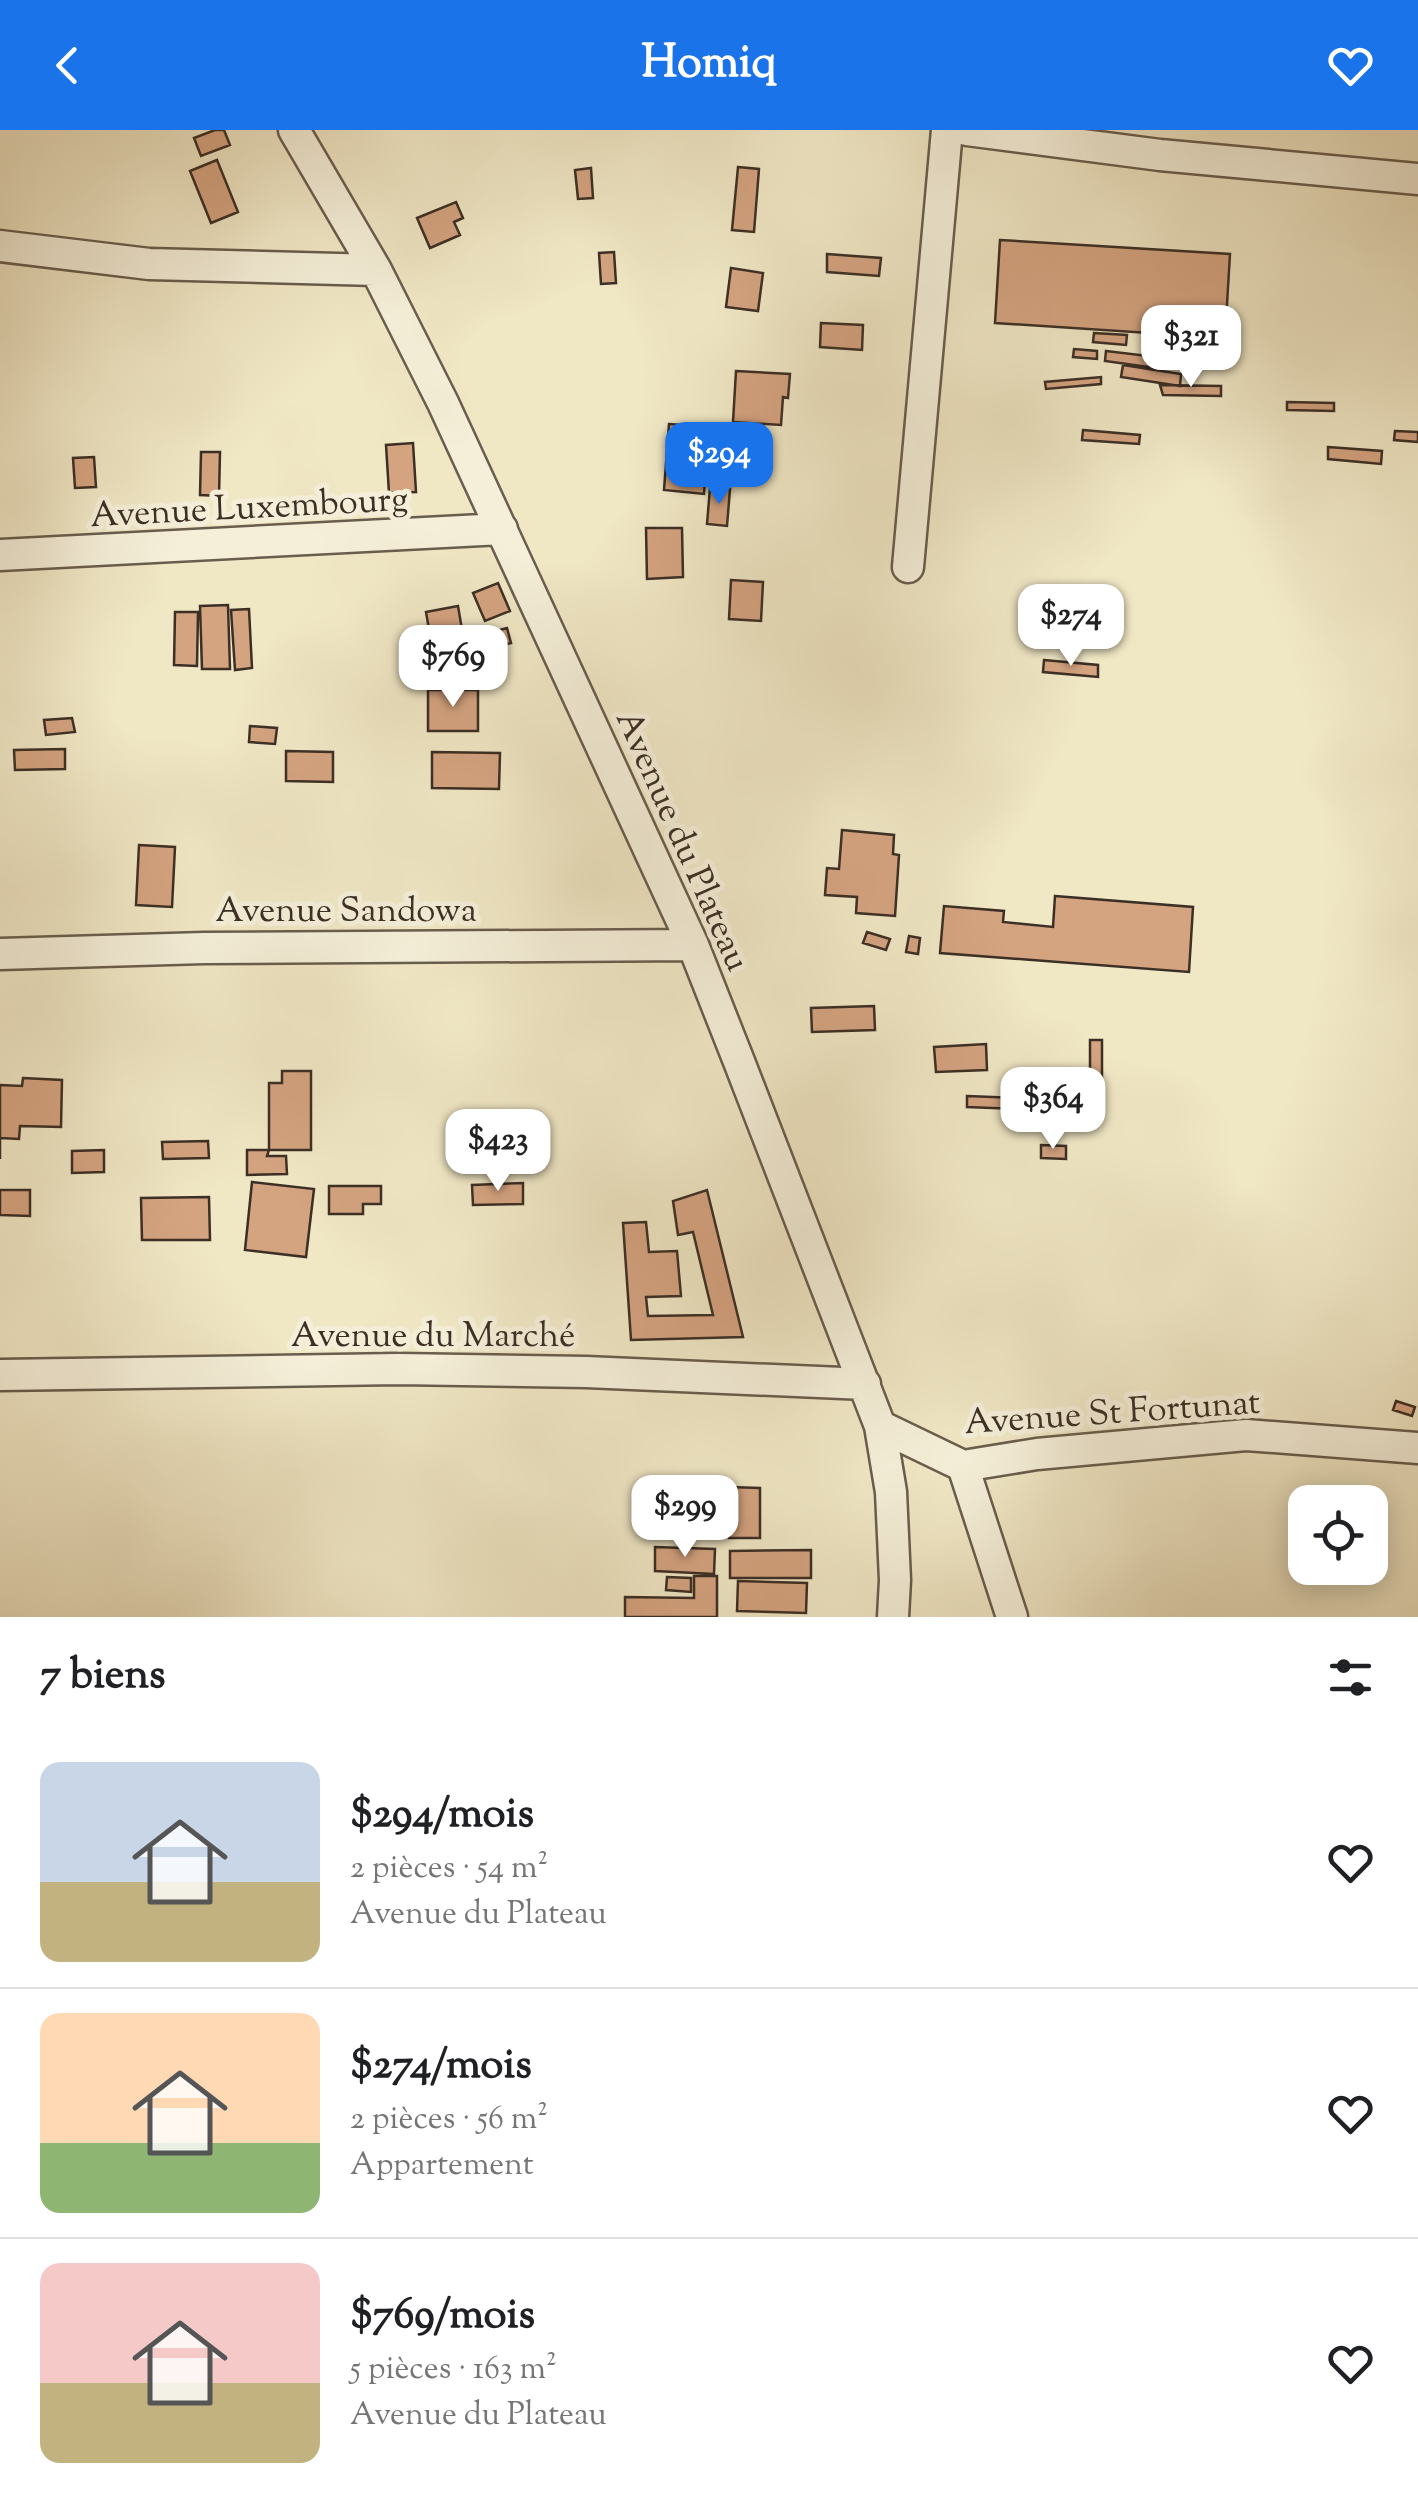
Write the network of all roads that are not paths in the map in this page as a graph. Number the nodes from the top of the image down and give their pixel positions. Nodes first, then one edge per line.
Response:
1 (294, 130) edge
2 (947, 130) edge
3 (968, 130) edge
4 (1418, 179) edge
5 (0, 246) edge
6 (376, 270) junction
7 (502, 529) junction
8 (0, 554) edge
9 (908, 567) dead end
10 (692, 945) junction
11 (0, 954) edge
12 (0, 1375) edge
13 (865, 1384) junction
14 (880, 1426) junction
15 (1418, 1448) edge
16 (963, 1466) junction
17 (893, 1617) edge
18 (1012, 1617) edge

1 - 6 street, Avenue du Plateau
2 - 9 street
3 - 4 street
5 - 6 street
6 - 7 street, Avenue du Plateau
7 - 8 street, Avenue Luxembourg
7 - 10 street, Avenue du Plateau
10 - 11 street, Avenue Sandowa
10 - 13 street, Avenue du Plateau
12 - 13 street, Avenue du Marché
13 - 14 street, Avenue du Plateau
14 - 16 street, Avenue St Fortunat
14 - 17 street, Avenue du Plateau
15 - 16 street, Avenue St Fortunat
16 - 18 street

